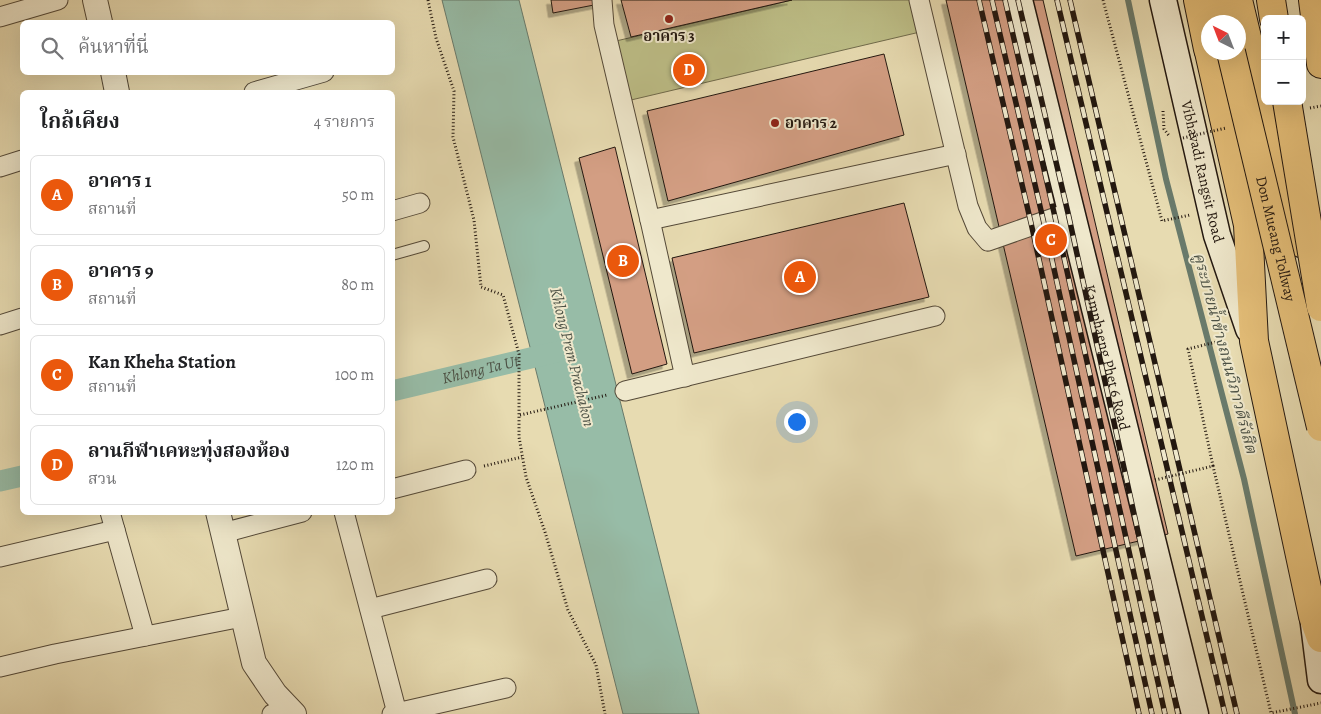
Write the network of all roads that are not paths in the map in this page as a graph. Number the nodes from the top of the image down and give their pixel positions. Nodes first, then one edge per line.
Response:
1 (58, 0) edge
2 (95, 0) edge
3 (602, 0) edge
4 (919, 0) edge
5 (1019, 0) edge
6 (1163, 0) edge
7 (1198, 0) edge
8 (1218, 0) edge
9 (1238, 0) edge
10 (1271, 0) edge
11 (1313, 0) edge
12 (1318, 0) edge
13 (1321, 11) edge
14 (1201, 15) edge
15 (1222, 15) edge
16 (1273, 15) edge
17 (0, 17) edge
18 (100, 20) edge
19 (1211, 60) edge
20 (1233, 60) edge
21 (1321, 64) edge
22 (113, 75) edge
23 (314, 75) edge
24 (116, 90) edge
25 (261, 90) edge
26 (1288, 105) edge
27 (956, 154) junction
28 (20, 161) edge
29 (0, 166) edge
30 (420, 204) dead end
31 (395, 206) edge
32 (1071, 212) junction
33 (650, 220) junction
34 (424, 246) dead end
35 (395, 253) edge
36 (1321, 307) edge
37 (1321, 312) edge
38 (935, 316) dead end
39 (20, 319) edge
40 (0, 325) edge
41 (1254, 341) junction
42 (685, 377) junction
43 (618, 393) road end
44 (1321, 427) edge
45 (466, 470) road end
46 (395, 488) edge
47 (280, 515) edge
48 (345, 515) edge
49 (112, 521) edge
50 (220, 523) edge
51 (0, 557) edge
52 (487, 579) dead end
53 (370, 609) junction
54 (242, 616) junction
55 (1317, 627) edge
56 (145, 636) junction
57 (0, 667) edge
58 (1321, 680) edge
59 (506, 688) dead end
60 (285, 712) edge
61 (394, 713) edge
62 (1195, 714) edge

1 - 17 street
2 - 18 street
3 - 33 street
4 - 27 street
5 - 32 main road, Kamphaeng Phet 6 Road
6 - 41 main road, Vibhavadi Rangsit Road
7 - 14 highway
8 - 15 highway
9 - 37 highway
10 - 16 highway
11 - 21 highway
12 - 13 highway
19 - 41 highway, Vibhavadi Rangsit Road
20 - 44 highway, Don Mueang Tollway, bridge
22 - 24 street
23 - 25 street
26 - 36 highway, Don Mueang Tollway, bridge
27 - 32 street
27 - 33 street
28 - 29 street
30 - 31 street
32 - 62 main road, Kamphaeng Phet 6 Road
33 - 42 street
34 - 35 lane
38 - 42 street
39 - 40 street
41 - 55 highway, Vibhavadi Rangsit Road
42 - 43 street
45 - 46 street
47 - 50 street
48 - 53 street
49 - 51 street
49 - 56 street
50 - 54 street
52 - 53 street
53 - 61 street
54 - 56 street
54 - 60 street
55 - 58 main road, Vibhavadi Rangsit Road
56 - 57 street
59 - 61 street

